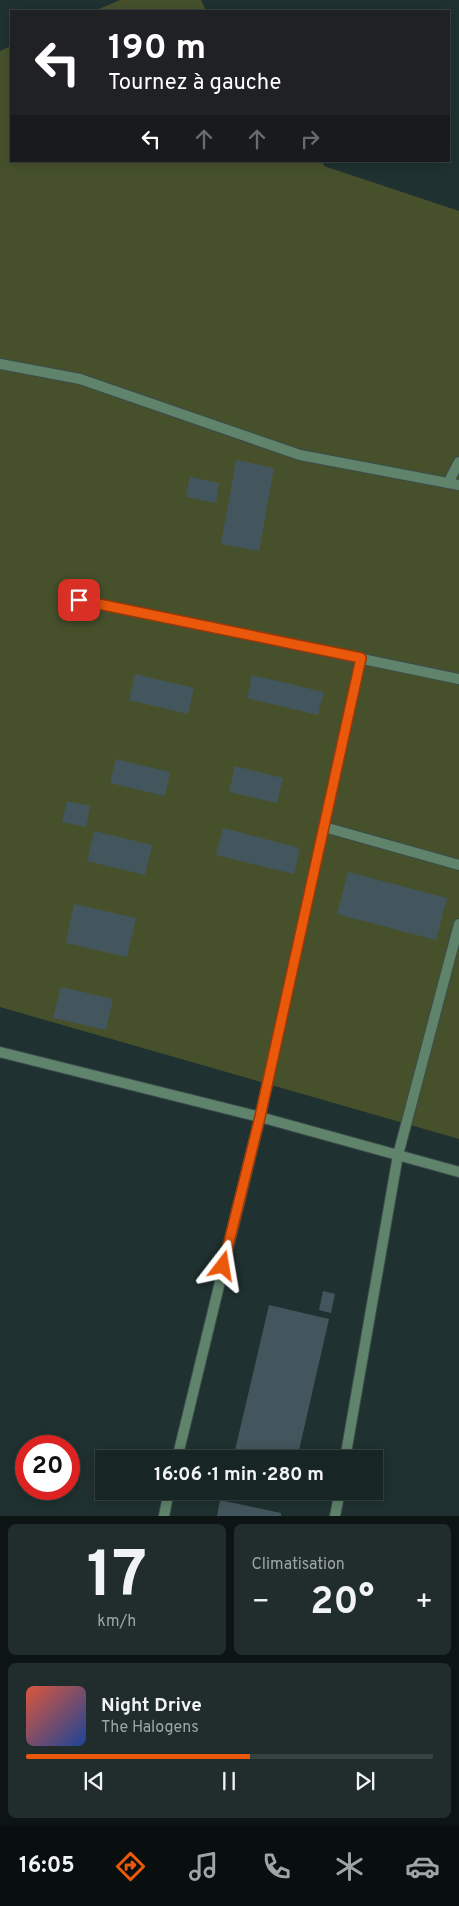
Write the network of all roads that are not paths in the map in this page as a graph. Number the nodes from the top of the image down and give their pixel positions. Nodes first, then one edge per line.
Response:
1 (0, 364) edge
2 (459, 462) edge
3 (448, 483) junction
4 (459, 485) edge
5 (79, 600) dead end
6 (361, 658) junction
7 (459, 679) edge
8 (324, 827) junction
9 (459, 865) edge
10 (459, 924) edge
11 (457, 940) edge
12 (0, 1052) edge
13 (260, 1117) junction
14 (398, 1155) junction
15 (459, 1172) edge
16 (179, 1450) edge
17 (347, 1450) edge
18 (168, 1500) edge
19 (338, 1500) edge
20 (164, 1516) edge
21 (335, 1516) edge

1 - 3 lane
2 - 3 lane
3 - 4 lane
5 - 6 lane
6 - 7 lane
6 - 8 lane
8 - 9 lane
8 - 13 lane
10 - 11 lane
11 - 14 lane
12 - 13 lane
13 - 14 lane
13 - 16 lane
14 - 15 lane
14 - 17 lane
18 - 20 lane
19 - 21 lane

